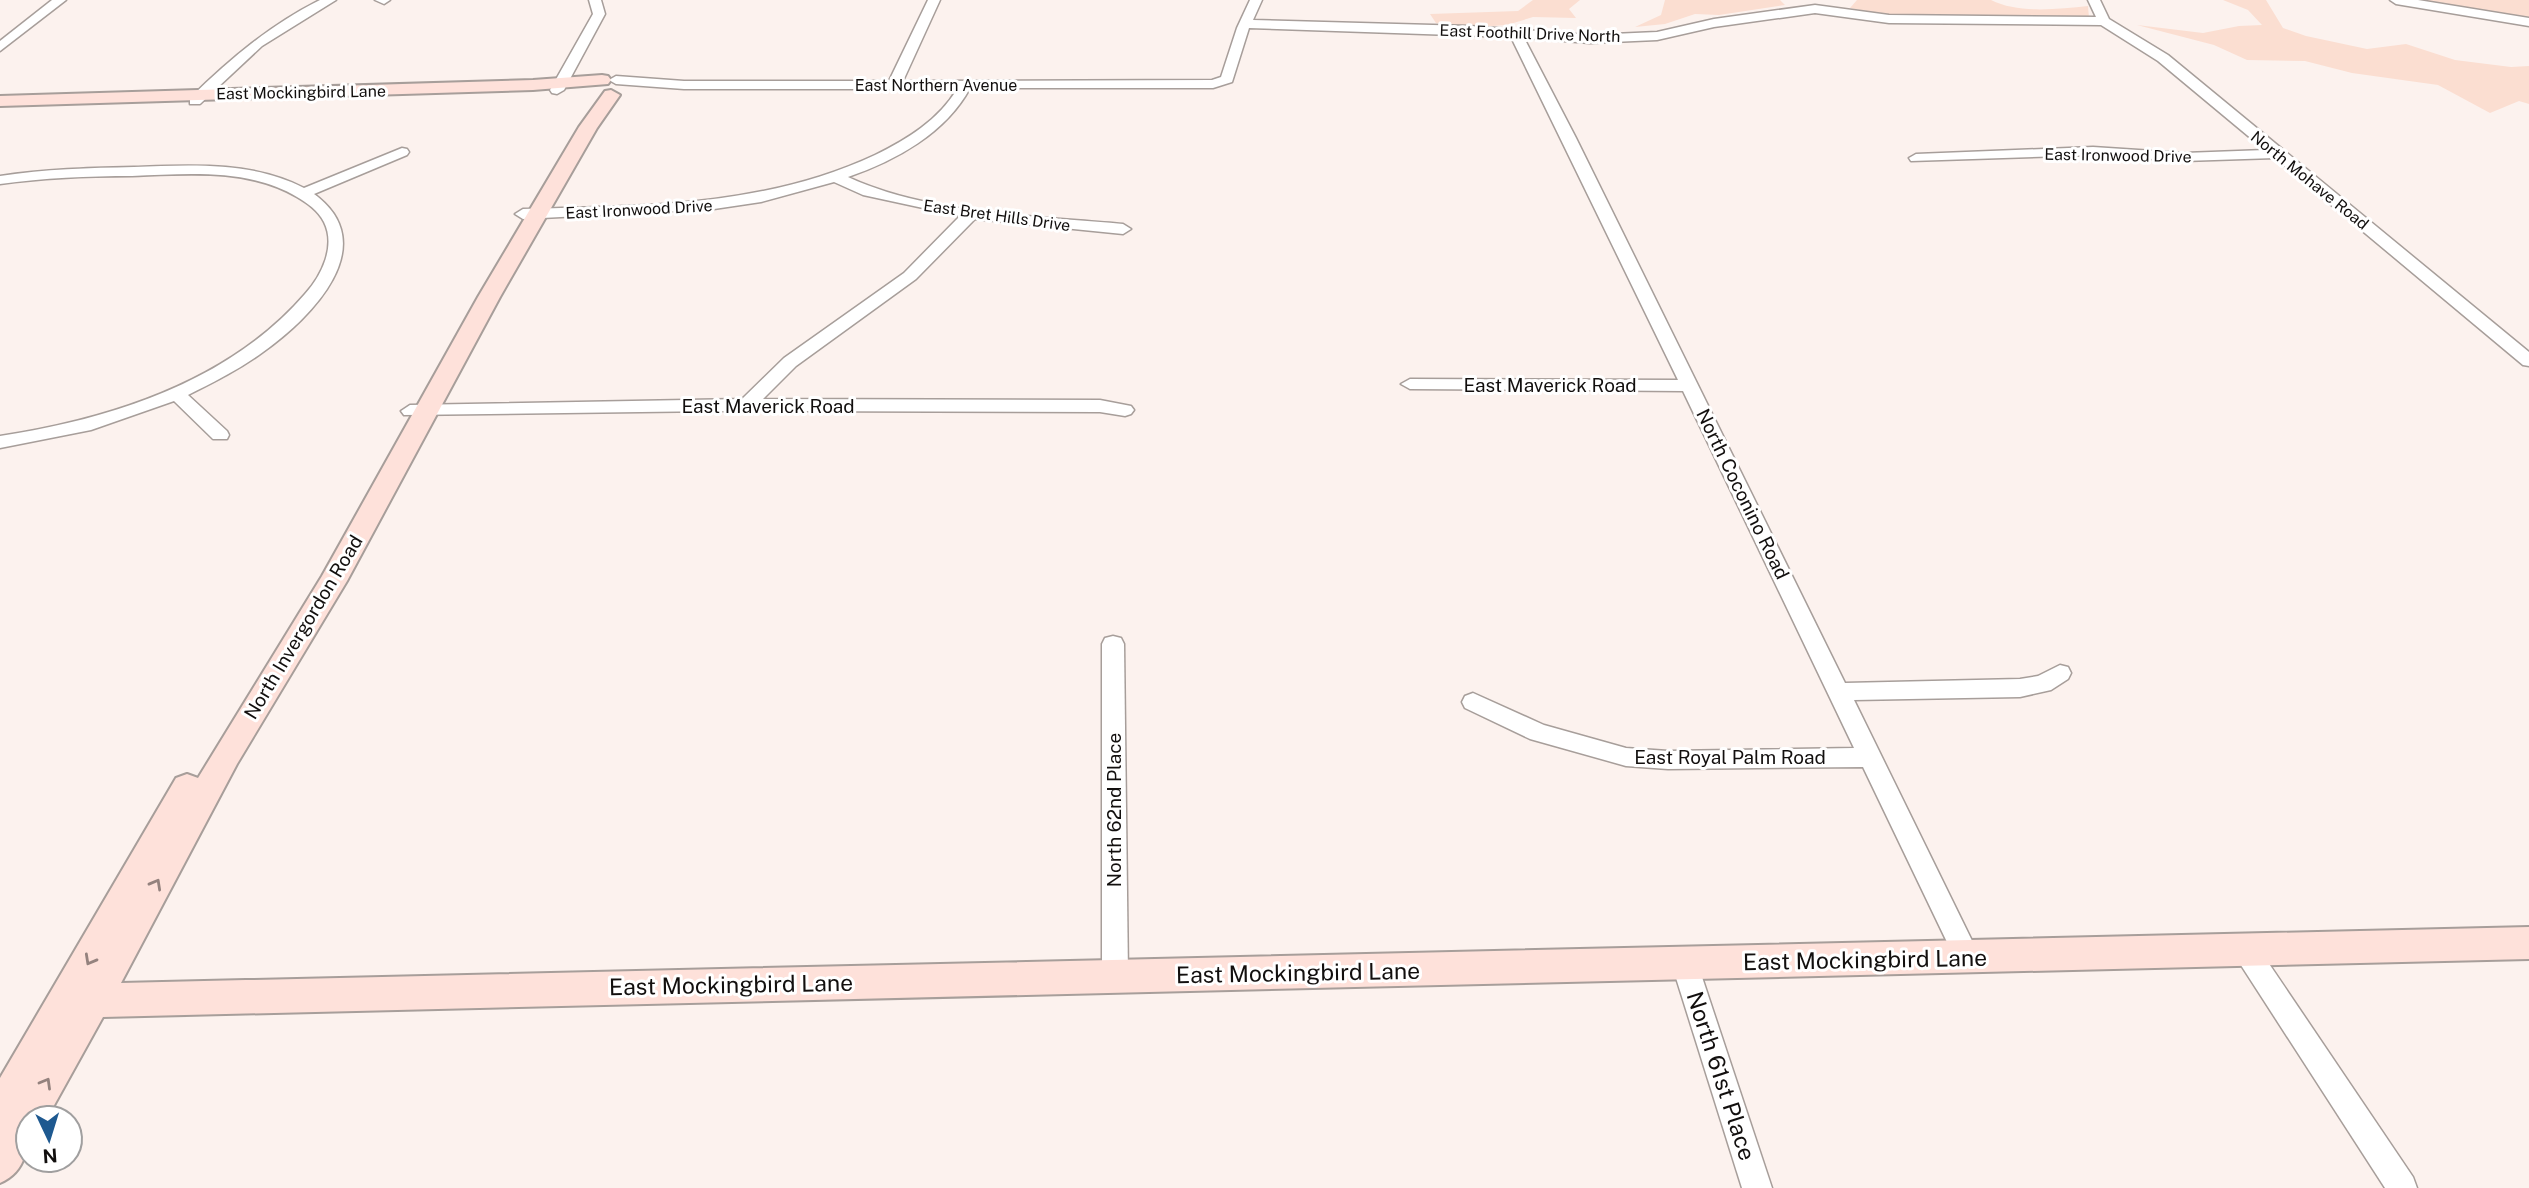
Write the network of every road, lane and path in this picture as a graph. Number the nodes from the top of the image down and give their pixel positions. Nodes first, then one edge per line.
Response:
1 (60, 0) edge
2 (330, 0) edge
3 (595, 0) edge
4 (934, 0) edge
5 (1256, 0) edge
6 (2094, 0) edge
7 (2396, 0) edge
8 (2104, 21) junction
9 (2529, 22) edge
10 (1246, 24) junction
11 (1515, 33) junction
12 (0, 47) edge
13 (894, 85) junction
14 (965, 86) junction
15 (558, 87) junction
16 (603, 88) junction
17 (198, 97) junction
18 (0, 101) edge
19 (0, 106) edge
20 (402, 152) dead end
21 (2278, 154) junction
22 (1916, 158) dead end
23 (835, 177) junction
24 (0, 180) edge
25 (302, 194) junction
26 (530, 213) junction
27 (971, 214) junction
28 (1123, 229) dead end
29 (2529, 361) edge
30 (1410, 384) dead end
31 (1690, 386) junction
32 (176, 393) junction
33 (747, 405) junction
34 (1125, 410) dead end
35 (418, 411) junction
36 (220, 435) dead end
37 (0, 442) edge
38 (1113, 644) dead end
39 (2060, 673) dead end
40 (1840, 692) junction
41 (1473, 702) dead end
42 (1871, 757) junction
43 (2529, 943) edge
44 (2246, 951) junction
45 (1967, 957) junction
46 (1685, 965) junction
47 (1115, 976) junction
48 (80, 1000) junction
49 (0, 1114) edge
50 (0, 1163) edge
51 (1757, 1188) edge
52 (2402, 1188) edge

1 - 12 street
2 - 17 street
3 - 15 street
4 - 13 street
5 - 10 street
6 - 8 street
7 - 9 street
8 - 11 street, East Foothill Drive North
8 - 21 street, North Mohave Road
10 - 11 street, East Foothill Drive North
10 - 14 street, East Northern Avenue
11 - 31 street, North Coconino Road
13 - 14 street, East Northern Avenue
13 - 16 street, East Northern Avenue
14 - 23 street, East Ironwood Drive
15 - 16 street, East Mockingbird Lane
15 - 17 street, East Mockingbird Lane
16 - 26 street, North Invergordon Road
17 - 18 street, East Mockingbird Lane
17 - 19 street, East Mockingbird Lane
20 - 25 street
21 - 22 street, East Ironwood Drive
21 - 29 street, North Mohave Road
23 - 26 street, East Ironwood Drive
23 - 27 street, East Bret Hills Drive
24 - 25 street
25 - 32 street
26 - 35 street, North Invergordon Road
27 - 28 street, East Bret Hills Drive
27 - 33 street
30 - 31 street, East Maverick Road
31 - 40 street, North Coconino Road
32 - 36 street
32 - 37 street
33 - 34 street, East Maverick Road
33 - 35 street, East Maverick Road
35 - 48 street, North Invergordon Road
38 - 47 street, North 62nd Place
39 - 40 street
40 - 42 street, North Coconino Road
41 - 42 street, East Royal Palm Road
42 - 45 street, North Coconino Road
43 - 44 street, East Mockingbird Lane
44 - 45 street, East Mockingbird Lane
44 - 52 street
45 - 46 street, East Mockingbird Lane
46 - 47 street, East Mockingbird Lane
46 - 51 street, North 61st Place
47 - 48 street, East Mockingbird Lane
48 - 49 street, North Invergordon Road
50 -> 48 street, North Invergordon Road

